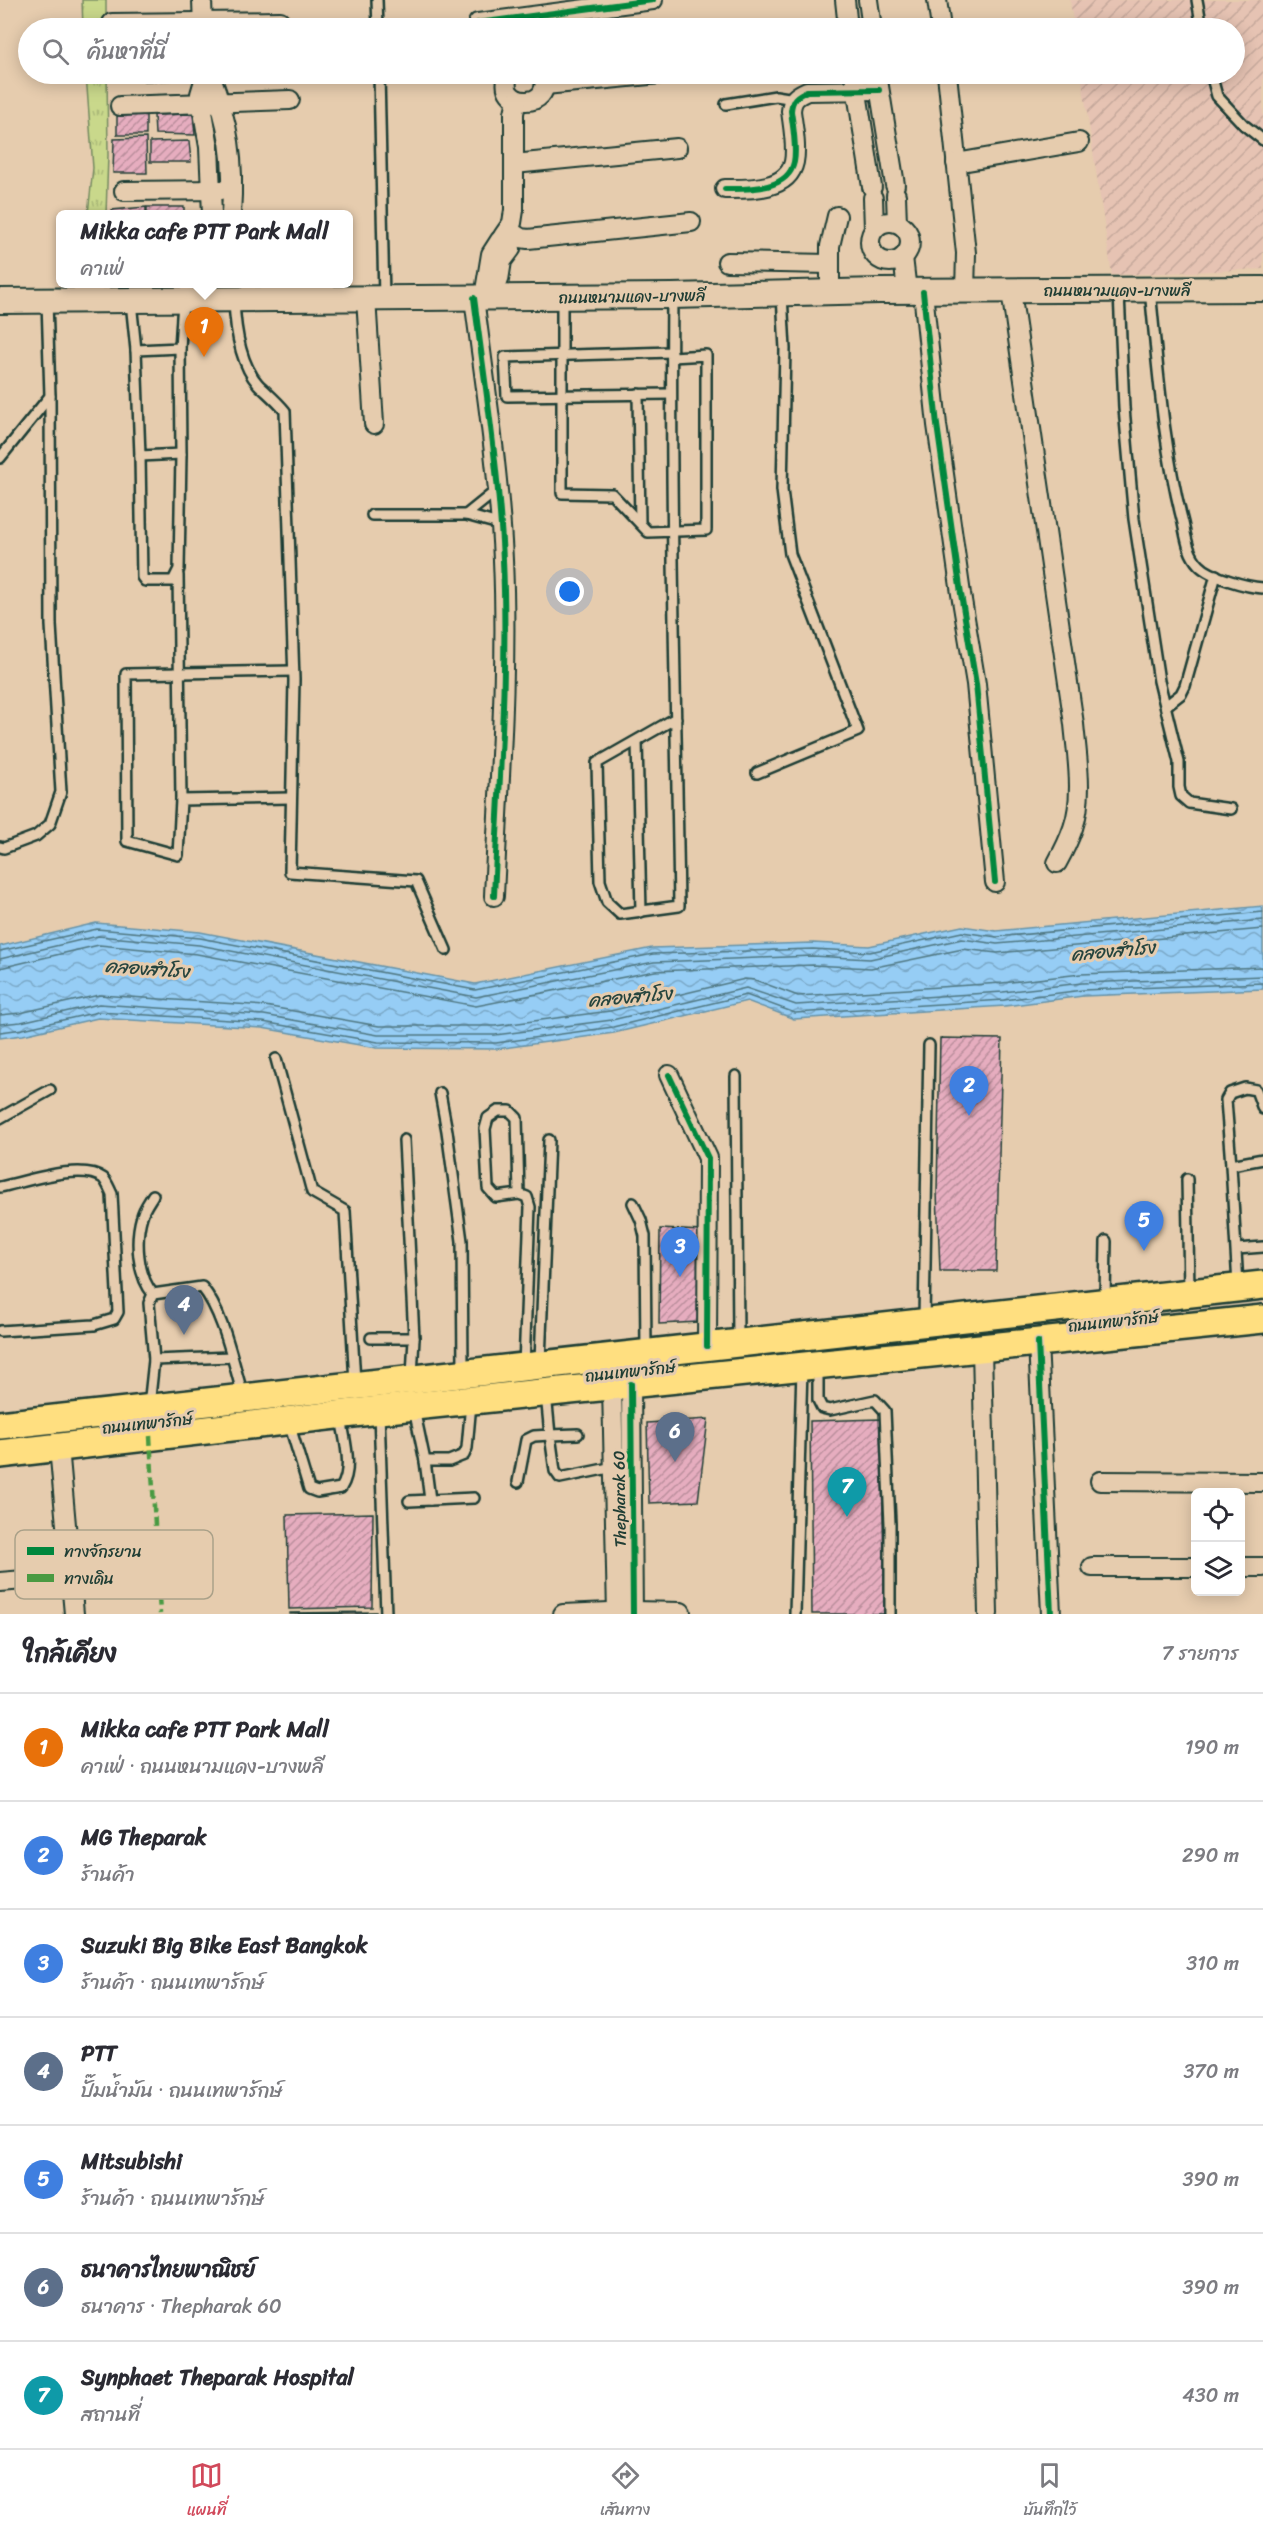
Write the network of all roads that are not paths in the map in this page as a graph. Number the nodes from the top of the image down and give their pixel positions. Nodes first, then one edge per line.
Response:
1 (202, 0) edge
2 (377, 0) edge
3 (653, 0) edge
4 (845, 0) edge
5 (868, 0) edge
6 (937, 0) edge
7 (1197, 0) edge
8 (550, 14) edge
9 (202, 18) edge
10 (378, 18) edge
11 (518, 18) edge
12 (847, 18) edge
13 (871, 18) edge
14 (940, 18) edge
15 (1200, 18) edge
16 (204, 84) edge
17 (213, 84) edge
18 (379, 84) edge
19 (507, 84) edge
20 (543, 84) edge
21 (856, 84) edge
22 (874, 84) edge
23 (878, 84) edge
24 (948, 84) edge
25 (1214, 84) edge
26 (857, 92) junction
27 (795, 99) junction
28 (290, 100) dead end
29 (516, 100) junction
30 (202, 103) junction
31 (222, 103) junction
32 (726, 104) dead end
33 (120, 106) dead end
34 (1263, 140) edge
35 (1079, 142) dead end
36 (677, 148) dead end
37 (956, 163) junction
38 (514, 164) junction
39 (726, 189) dead end
40 (211, 190) junction
41 (124, 191) dead end
42 (232, 191) junction
43 (212, 210) edge
44 (231, 210) edge
45 (837, 216) dead end
46 (691, 222) dead end
47 (897, 223) junction
48 (874, 229) junction
49 (509, 240) junction
50 (903, 257) junction
51 (878, 259) junction
52 (727, 262) dead end
53 (829, 264) junction
54 (1263, 289) edge
55 (879, 291) junction
56 (915, 291) junction
57 (965, 291) junction
58 (1011, 291) junction
59 (1119, 291) junction
60 (1150, 291) junction
61 (830, 292) junction
62 (782, 293) junction
63 (192, 294) edge
64 (244, 294) edge
65 (672, 296) junction
66 (485, 297) junction
67 (562, 297) junction
68 (375, 298) junction
69 (131, 300) junction
70 (0, 301) edge
71 (47, 301) junction
72 (180, 348) junction
73 (136, 350) junction
74 (672, 354) junction
75 (561, 356) junction
76 (560, 394) junction
77 (638, 394) junction
78 (671, 394) junction
79 (50, 396) junction
80 (374, 424) dead end
81 (181, 454) junction
82 (140, 456) junction
83 (0, 458) edge
84 (497, 490) junction
85 (372, 515) dead end
86 (466, 515) junction
87 (639, 523) junction
88 (499, 524) junction
89 (673, 532) junction
90 (178, 575) junction
91 (1216, 575) junction
92 (1263, 588) edge
93 (293, 671) junction
94 (181, 672) junction
95 (1167, 705) junction
96 (676, 718) junction
97 (637, 741) junction
98 (757, 773) dead end
99 (291, 798) junction
100 (181, 800) junction
101 (1231, 808) dead end
102 (0, 847) edge
103 (1057, 863) dead end
104 (995, 882) dead end
105 (494, 896) dead end
106 (641, 912) junction
107 (446, 950) dead end
108 (930, 1045) dead end
109 (276, 1059) dead end
110 (669, 1075) dead end
111 (736, 1076) dead end
112 (50, 1090) dead end
113 (440, 1093) dead end
114 (1263, 1109) edge
115 (0, 1118) edge
116 (404, 1140) dead end
117 (549, 1140) dead end
118 (1263, 1159) edge
119 (1232, 1165) junction
120 (1187, 1179) dead end
121 (0, 1187) edge
122 (519, 1194) junction
123 (153, 1195) dead end
124 (633, 1203) dead end
125 (1106, 1241) dead end
126 (1263, 1247) edge
127 (1237, 1249) junction
128 (1250, 1286) edge
129 (1189, 1293) junction
130 (153, 1294) junction
131 (1106, 1302) junction
132 (1263, 1319) edge
133 (924, 1322) junction
134 (0, 1331) edge
135 (371, 1338) dead end
136 (414, 1338) junction
137 (738, 1342) junction
138 (1038, 1342) junction
139 (707, 1346) junction
140 (982, 1348) junction
141 (646, 1353) junction
142 (231, 1357) junction
143 (154, 1360) junction
144 (532, 1365) junction
145 (810, 1366) junction
146 (463, 1373) junction
147 (412, 1378) junction
148 (355, 1384) junction
149 (621, 1385) junction
150 (546, 1393) junction
151 (244, 1398) junction
152 (471, 1401) junction
153 (414, 1406) junction
154 (149, 1408) junction
155 (379, 1410) junction
156 (341, 1415) junction
157 (288, 1421) junction
158 (0, 1425) edge
159 (578, 1434) dead end
160 (550, 1435) junction
161 (59, 1447) junction
162 (0, 1454) edge
163 (426, 1461) junction
164 (614, 1467) junction
165 (1100, 1481) dead end
166 (518, 1482) dead end
167 (1263, 1482) edge
168 (474, 1498) dead end
169 (430, 1500) junction
170 (409, 1501) dead end
171 (67, 1530) edge
172 (624, 1551) junction
173 (1092, 1567) dead end
174 (1191, 1567) edge
175 (1245, 1567) edge
176 (1263, 1567) edge
177 (15, 1581) edge
178 (0, 1582) edge
179 (73, 1599) edge
180 (681, 1612) dead end
181 (625, 1613) edge
182 (74, 1614) edge
183 (386, 1614) edge
184 (562, 1614) edge
185 (795, 1614) edge
186 (890, 1614) edge
187 (988, 1614) edge
188 (1051, 1614) edge

1 - 9 street
2 - 10 lane
3 - 8 street
4 - 12 street
5 - 13 street
6 - 14 street
7 - 15 lane
8 - 11 street
16 - 30 street
17 - 31 street
18 - 68 lane
19 - 29 street
20 - 29 street
21 - 26 street
22 - 26 street
23 - 47 street
24 - 37 street
25 - 34 lane
26 - 27 street
26 - 48 street
27 - 32 lane
27 - 39 street
28 - 31 street
29 - 38 street
30 - 31 street
30 - 33 street
30 - 40 street
31 - 42 street
35 - 37 street
36 - 38 street
37 - 57 street
38 - 49 street
40 - 41 street
40 - 42 street
40 - 43 street
42 - 44 street
45 - 53 street
46 - 49 street
47 - 48 street
47 - 50 street
48 - 51 street
49 - 66 street
50 - 51 street
50 - 56 street
51 - 55 street
52 - 53 street
53 - 61 street
54 - 60 main road, ถนนหนามแดง-บางพลี
55 - 56 main road, ถนนหนามแดง-บางพลี
55 - 61 main road, ถนนหนามแดง-บางพลี
56 - 57 main road, ถนนหนามแดง-บางพลี
56 - 104 street
57 - 58 main road, ถนนหนามแดง-บางพลี
58 - 59 main road, ถนนหนามแดง-บางพลี
58 - 103 street
59 - 60 main road, ถนนหนามแดง-บางพลี
59 - 95 lane
60 - 91 lane
61 - 62 main road, ถนนหนามแดง-บางพลี
62 - 65 main road, ถนนหนามแดง-บางพลี
62 - 98 lane
63 - 64 main road, ถนนหนามแดง-บางพลี
63 - 69 main road, ถนนหนามแดง-บางพลี
63 - 72 lane
64 - 68 main road, ถนนหนามแดง-บางพลี
64 - 93 lane
65 - 67 main road, ถนนหนามแดง-บางพลี
65 - 74 lane
66 - 67 main road, ถนนหนามแดง-บางพลี
66 - 68 main road, ถนนหนามแดง-บางพลี
66 - 84 street
67 - 75 lane
68 - 80 street
69 - 71 main road, ถนนหนามแดง-บางพลี
69 - 73 lane
70 - 71 main road, ถนนหนามแดง-บางพลี
71 - 79 lane
72 - 73 lane
72 - 81 lane
73 - 82 lane
74 - 75 lane
74 - 78 lane
74 - 89 lane
75 - 76 lane
75 - 76 lane
76 - 77 lane
76 - 87 lane
77 - 78 lane
77 - 87 lane
78 - 89 lane
79 - 83 lane
79 - 102 lane
81 - 82 lane
81 - 90 lane
82 - 90 lane
84 - 86 lane
84 - 88 street
85 - 86 lane
86 - 88 lane
87 - 89 lane
88 - 105 street
89 - 96 lane
90 - 94 lane
91 - 92 lane
91 - 95 lane
93 - 94 lane
93 - 99 lane
94 - 100 lane
94 - 100 lane
95 - 101 lane
96 - 97 lane
96 - 106 lane
97 - 106 lane
97 - 106 lane
99 - 100 lane
99 - 107 lane
108 - 133 lane
109 - 148 lane
110 - 139 street
111 - 137 lane
112 - 115 lane
113 - 146 lane
114 - 119 lane
116 - 136 lane
117 - 144 lane
118 - 119 lane
119 - 127 lane
120 - 129 lane
121 - 134 lane
122 - 122 lane
122 - 144 lane
123 - 130 lane
124 - 141 lane
125 - 131 lane
126 - 127 lane
127 - 128 lane
128 - 129 main road, ถนนเทพารักษ์
129 - 131 main road, ถนนเทพารักษ์
130 - 142 lane
130 - 143 lane
131 - 133 main road, ถนนเทพารักษ์
132 - 138 main road, ถนนเทพารักษ์
133 - 137 main road, ถนนเทพารักษ์
135 - 136 lane
136 - 147 lane
137 - 139 main road, ถนนเทพารักษ์
138 - 140 main road, ถนนเทพารักษ์
138 - 188 street
139 - 141 main road, ถนนเทพารักษ์
140 - 145 main road, ถนนเทพารักษ์
140 - 187 street
141 - 144 main road, ถนนเทพารักษ์
142 - 143 lane
142 - 151 lane
143 - 154 lane
144 - 146 main road, ถนนเทพารักษ์
145 - 149 main road, ถนนเทพารักษ์
145 - 185 lane
145 - 186 lane
146 - 147 main road, ถนนเทพารักษ์
147 - 148 main road, ถนนเทพารักษ์
148 - 151 main road, ถนนเทพารักษ์
149 - 150 main road, ถนนเทพารักษ์
149 - 164 street, Thepharak 60
149 - 172 street, Thepharak 60
150 - 152 main road, ถนนเทพารักษ์
150 - 160 lane
151 - 154 main road, ถนนเทพารักษ์
152 - 153 main road, ถนนเทพารักษ์
152 - 163 lane
153 - 155 main road, ถนนเทพารักษ์
153 - 163 lane
154 - 158 main road, ถนนเทพารักษ์
155 - 156 main road, ถนนเทพารักษ์
155 - 183 lane
156 - 157 main road, ถนนเทพารักษ์
156 - 157 lane
157 - 161 main road, ถนนเทพารักษ์
159 - 160 lane
160 - 164 lane
160 - 166 lane
161 - 162 main road, ถนนเทพารักษ์
161 - 171 street
163 - 169 lane
164 - 172 street, Thepharak 60
165 - 167 street
168 - 169 lane
169 - 170 lane
172 - 181 street, Thepharak 60
173 - 174 street
175 - 176 street
177 - 178 street
179 - 182 street
180 - 181 street
181 - 184 street

